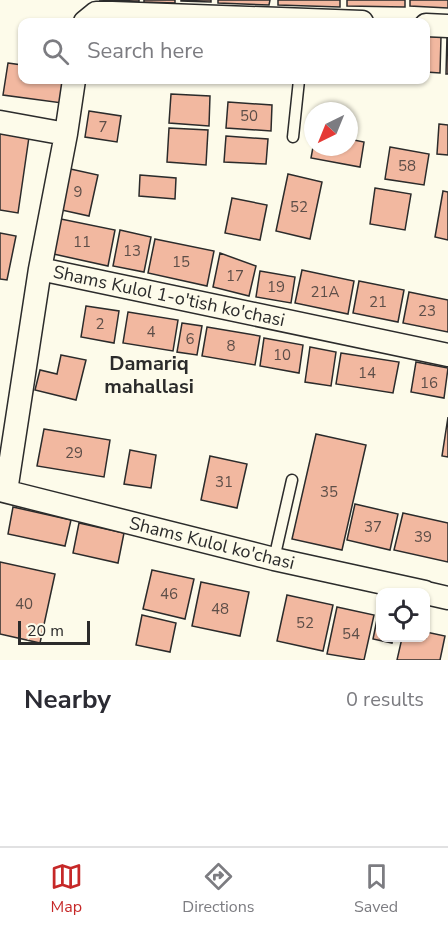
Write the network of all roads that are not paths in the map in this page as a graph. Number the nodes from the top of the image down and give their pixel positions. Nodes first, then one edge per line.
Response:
1 (90, 18) edge
2 (233, 18) edge
3 (430, 25) edge
4 (448, 26) edge
5 (73, 84) edge
6 (299, 84) edge
7 (0, 122) edge
8 (66, 134) junction
9 (293, 137) dead end
10 (40, 269) junction
11 (448, 355) edge
12 (292, 480) dead end
13 (3, 491) edge
14 (274, 559) junction
15 (403, 588) edge
16 (430, 594) edge
17 (448, 598) edge

1 - 2 street
3 - 4 street
5 - 8 street
6 - 9 lane
7 - 8 street
8 - 10 street
10 - 11 street, Shams Kulol 1-o'tish ko'chasi
10 - 13 street, Shams Kulol 1-o'tish ko'chasi
12 - 14 lane
13 - 14 street, Shams Kulol ko'chasi
14 - 15 street, Shams Kulol ko'chasi
16 - 17 street, Shams Kulol ko'chasi

